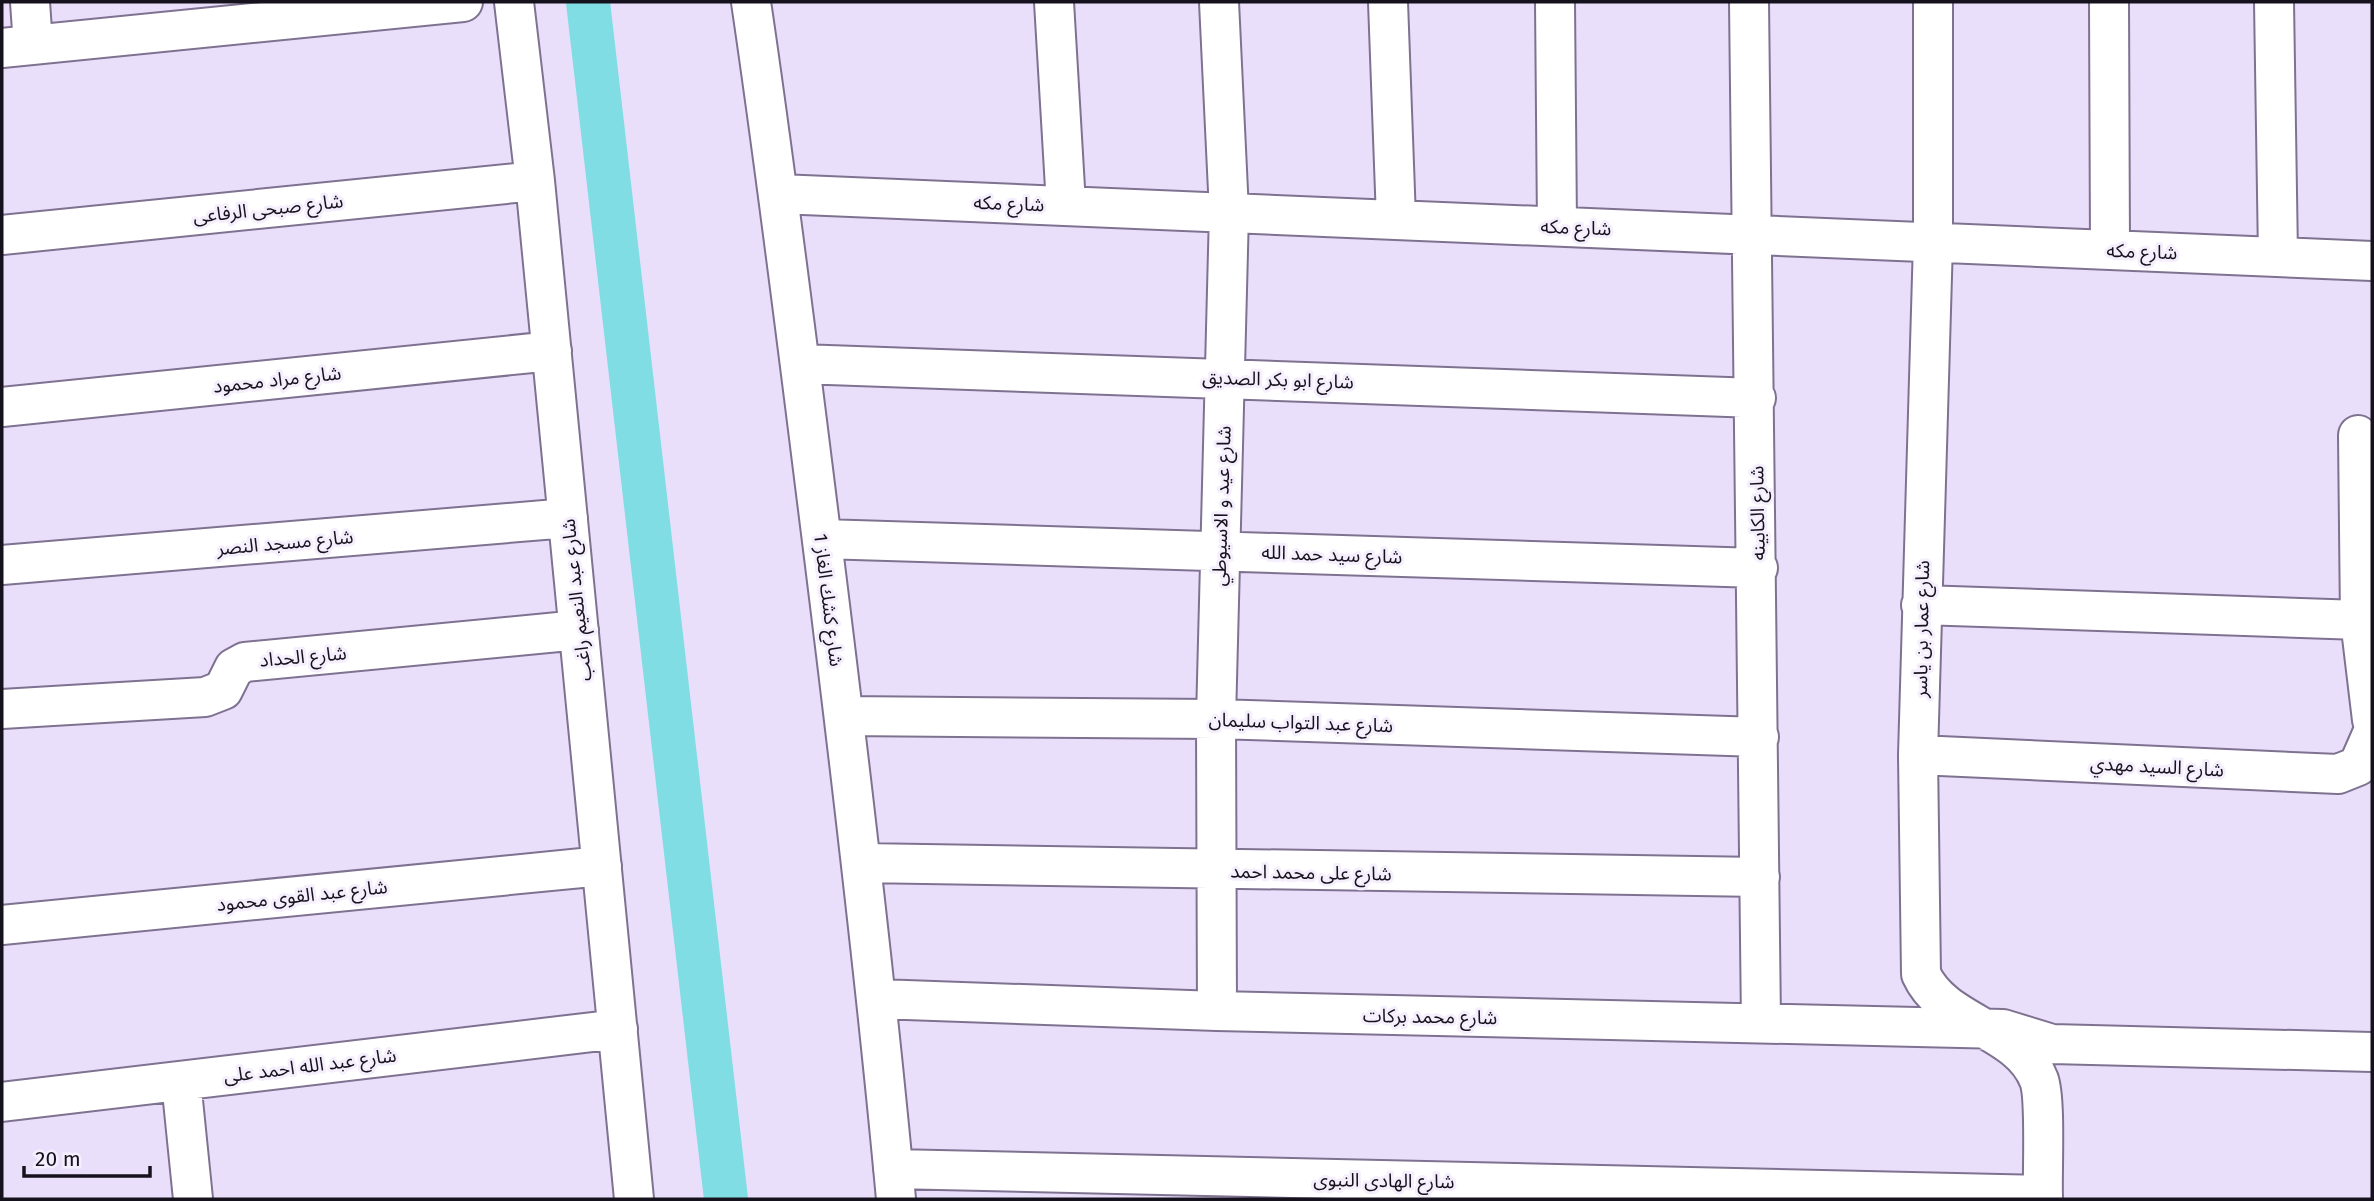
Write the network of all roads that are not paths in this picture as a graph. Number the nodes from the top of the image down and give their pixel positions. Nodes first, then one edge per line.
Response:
1 (30, 2) edge
2 (464, 2) edge
3 (514, 2) edge
4 (751, 2) edge
5 (1054, 2) edge
6 (1219, 2) edge
7 (1388, 2) edge
8 (1555, 2) edge
9 (1749, 2) edge
10 (1933, 2) edge
11 (2109, 2) edge
12 (2274, 2) edge
13 (18, 46) edge
14 (535, 181) junction
15 (779, 194) junction
16 (1066, 205) junction
17 (1228, 212) junction
18 (1396, 219) junction
19 (1557, 226) junction
20 (1752, 234) junction
21 (2, 235) edge
22 (1933, 242) junction
23 (2110, 250) junction
24 (2278, 256) junction
25 (2372, 261) edge
26 (552, 351) junction
27 (800, 364) junction
28 (1225, 377) junction
29 (1756, 398) junction
30 (2, 407) edge
31 (2358, 435) dead end
32 (568, 518) junction
33 (821, 539) junction
34 (1220, 550) junction
35 (2, 565) edge
36 (1758, 568) junction
37 (2366, 579) edge
38 (1922, 605) junction
39 (2360, 620) junction
40 (579, 631) junction
41 (2, 709) edge
42 (844, 716) junction
43 (1216, 719) junction
44 (2372, 720) edge
45 (2372, 734) edge
46 (1759, 737) junction
47 (1918, 755) junction
48 (862, 863) junction
49 (602, 866) junction
50 (1214, 871) junction
51 (1760, 877) junction
52 (2, 925) edge
53 (878, 999) junction
54 (1217, 1011) junction
55 (1761, 1023) junction
56 (1981, 1028) junction
57 (618, 1029) junction
58 (2372, 1052) edge
59 (181, 1081) junction
60 (2, 1102) edge
61 (895, 1184) edge
62 (2043, 1197) edge
63 (193, 1199) edge
64 (634, 1199) edge

1 - 13 street
2 - 13 street
3 - 14 street, شارع عبد النعيم راغب
4 - 15 street, شارع كشك الغاز 1
5 - 16 street
6 - 17 street, شارع عيد و الاسيوطي
7 - 18 street
8 - 19 street
9 - 20 street, شارع الكابينه
10 - 22 street, شارع عمار بن ياسر
11 - 23 street
12 - 24 street
14 - 21 street, شارع صبحى الرفاعى
14 - 26 street, شارع عبد النعيم راغب
15 - 16 street, شارع مكه
15 - 27 street, شارع كشك الغاز 1
16 - 17 street, شارع مكه
17 - 18 street, شارع مكه
17 - 28 street, شارع عيد و الاسيوطي
18 - 19 street, شارع مكه
19 - 20 street, شارع مكه
20 - 22 street, شارع مكه
20 - 29 street, شارع الكابينه
22 - 23 street, شارع مكه
22 - 38 street, شارع عمار بن ياسر
23 - 24 street, شارع مكه
24 - 25 street, شارع مكه
26 - 30 street, شارع مراد محمود
26 - 32 street, شارع عبد النعيم راغب
27 - 28 street, شارع ابو بكر الصديق
27 - 33 street, شارع كشك الغاز 1
28 - 29 street, شارع ابو بكر الصديق
28 - 34 street, شارع عيد و الاسيوطي
29 - 36 street, شارع الكابينه
31 - 37 street
32 - 35 street, شارع مسجد النصر
32 - 40 street, شارع عبد النعيم راغب
33 - 34 street, شارع سيد حمد الله
33 - 42 street, شارع كشك الغاز 1
34 - 36 street, شارع سيد حمد الله
34 - 43 street, شارع عيد و الاسيوطي
36 - 46 street, شارع الكابينه
37 - 39 street
38 - 39 street
38 - 47 street, شارع عمار بن ياسر
39 - 44 street
40 - 41 street, شارع الحداد
40 - 49 street, شارع عبد النعيم راغب
42 - 43 street, شارع عبد التواب سليمان
42 - 48 street, شارع كشك الغاز 1
43 - 46 street, شارع عبد التواب سليمان
43 - 50 street, شارع عيد و الاسيوطي
45 - 47 street, شارع السيد مهدي
46 - 51 street, شارع الكابينه
47 - 56 street, شارع عمار بن ياسر
48 - 50 street, شارع على محمد احمد
48 - 53 street, شارع كشك الغاز 1
49 - 52 street, شارع عبد القوى محمود
49 - 57 street, شارع عبد النعيم راغب
50 - 51 street, شارع على محمد احمد
50 - 54 street, شارع عيد و الاسيوطي
51 - 55 street, شارع الكابينه
53 - 54 street, شارع محمد بركات
53 - 61 street, شارع كشك الغاز 1
54 - 55 street, شارع محمد بركات
55 - 56 street, شارع محمد بركات
56 - 58 street, شارع محمد بركات
56 - 62 street, شارع عمار بن ياسر
57 - 59 street, شارع عبد الله احمد على
57 - 64 street, شارع عبد النعيم راغب
59 - 60 street, شارع عبد الله احمد على
59 - 63 street
61 - 62 street, شارع الهادى النبوى

